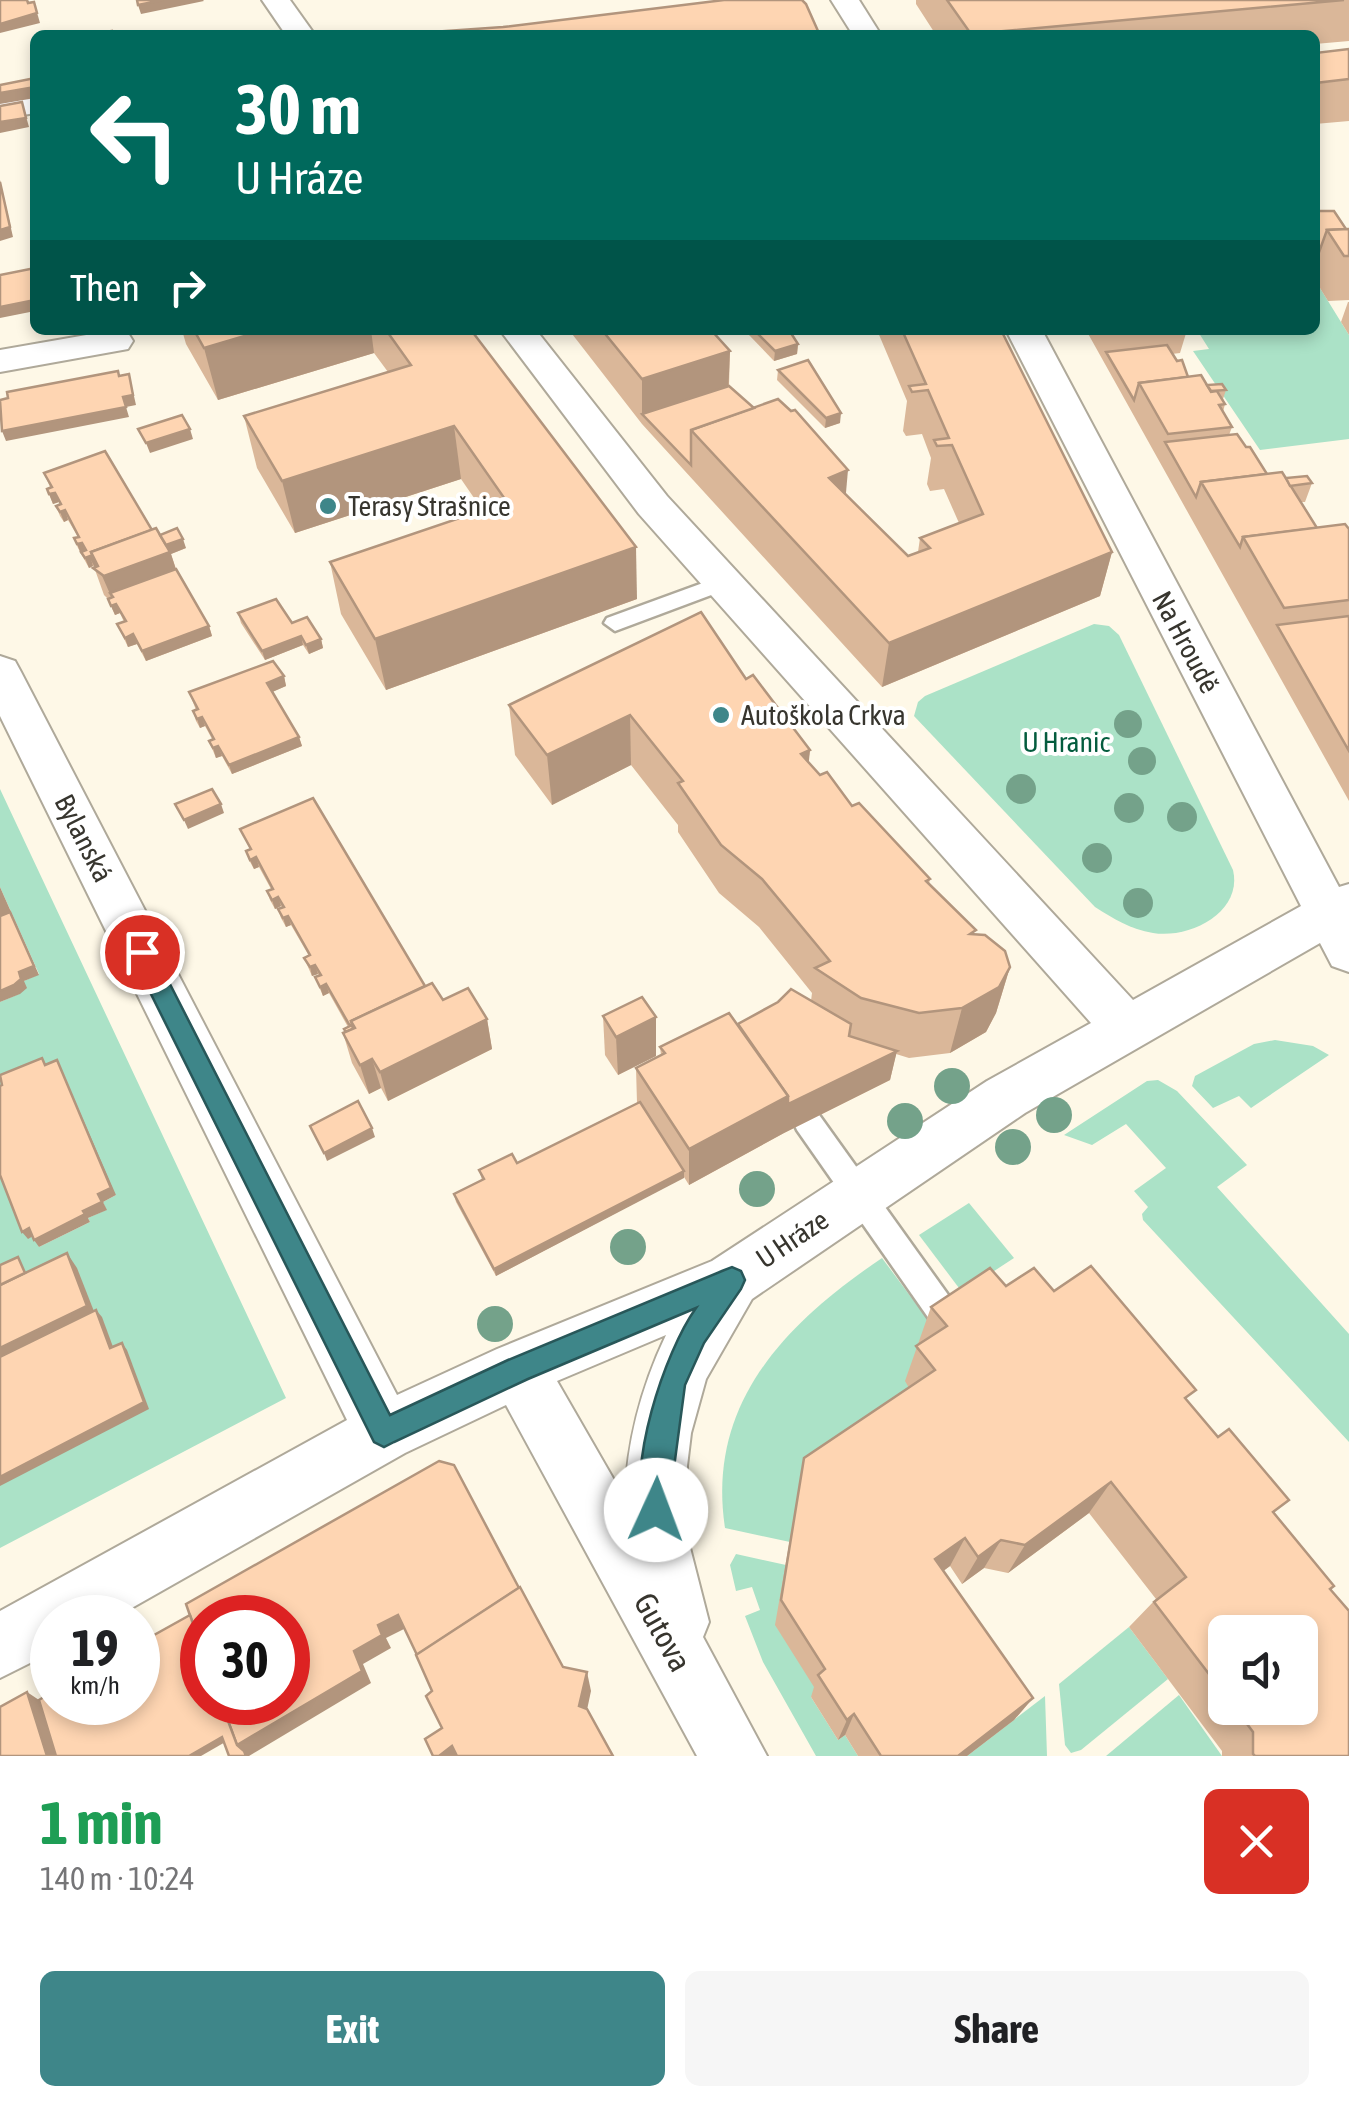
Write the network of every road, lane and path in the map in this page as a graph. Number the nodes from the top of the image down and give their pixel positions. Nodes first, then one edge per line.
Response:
1 (276, 0) edge
2 (846, 0) edge
3 (297, 30) edge
4 (863, 30) edge
5 (30, 105) edge
6 (0, 110) edge
7 (522, 335) edge
8 (1027, 335) edge
9 (115, 341) dead end
10 (0, 361) edge
11 (722, 582) junction
12 (615, 623) dead end
13 (0, 672) edge
14 (1342, 922) edge
15 (1127, 1028) junction
16 (807, 1122) edge
17 (858, 1194) junction
18 (732, 1280) junction
19 (950, 1323) edge
20 (518, 1369) junction
21 (384, 1432) junction
22 (0, 1646) edge
23 (692, 1684) junction
24 (734, 1756) edge

1 - 3 street
2 - 4 street
5 - 6 street
7 - 11 street
8 - 14 street, Na Hroudě
9 - 10 street
11 - 12 lane
11 - 15 street
13 - 21 street, Bylanská
14 - 15 street, U Hráze
15 - 17 street, U Hráze
16 - 17 lane
17 - 18 street, U Hráze
17 - 19 lane
18 - 20 street, U Hráze
18 - 23 street, Gutova
20 - 21 street, U Hráze
20 - 23 street, Gutova
21 - 22 street, U Hráze
23 - 24 street, Gutova

